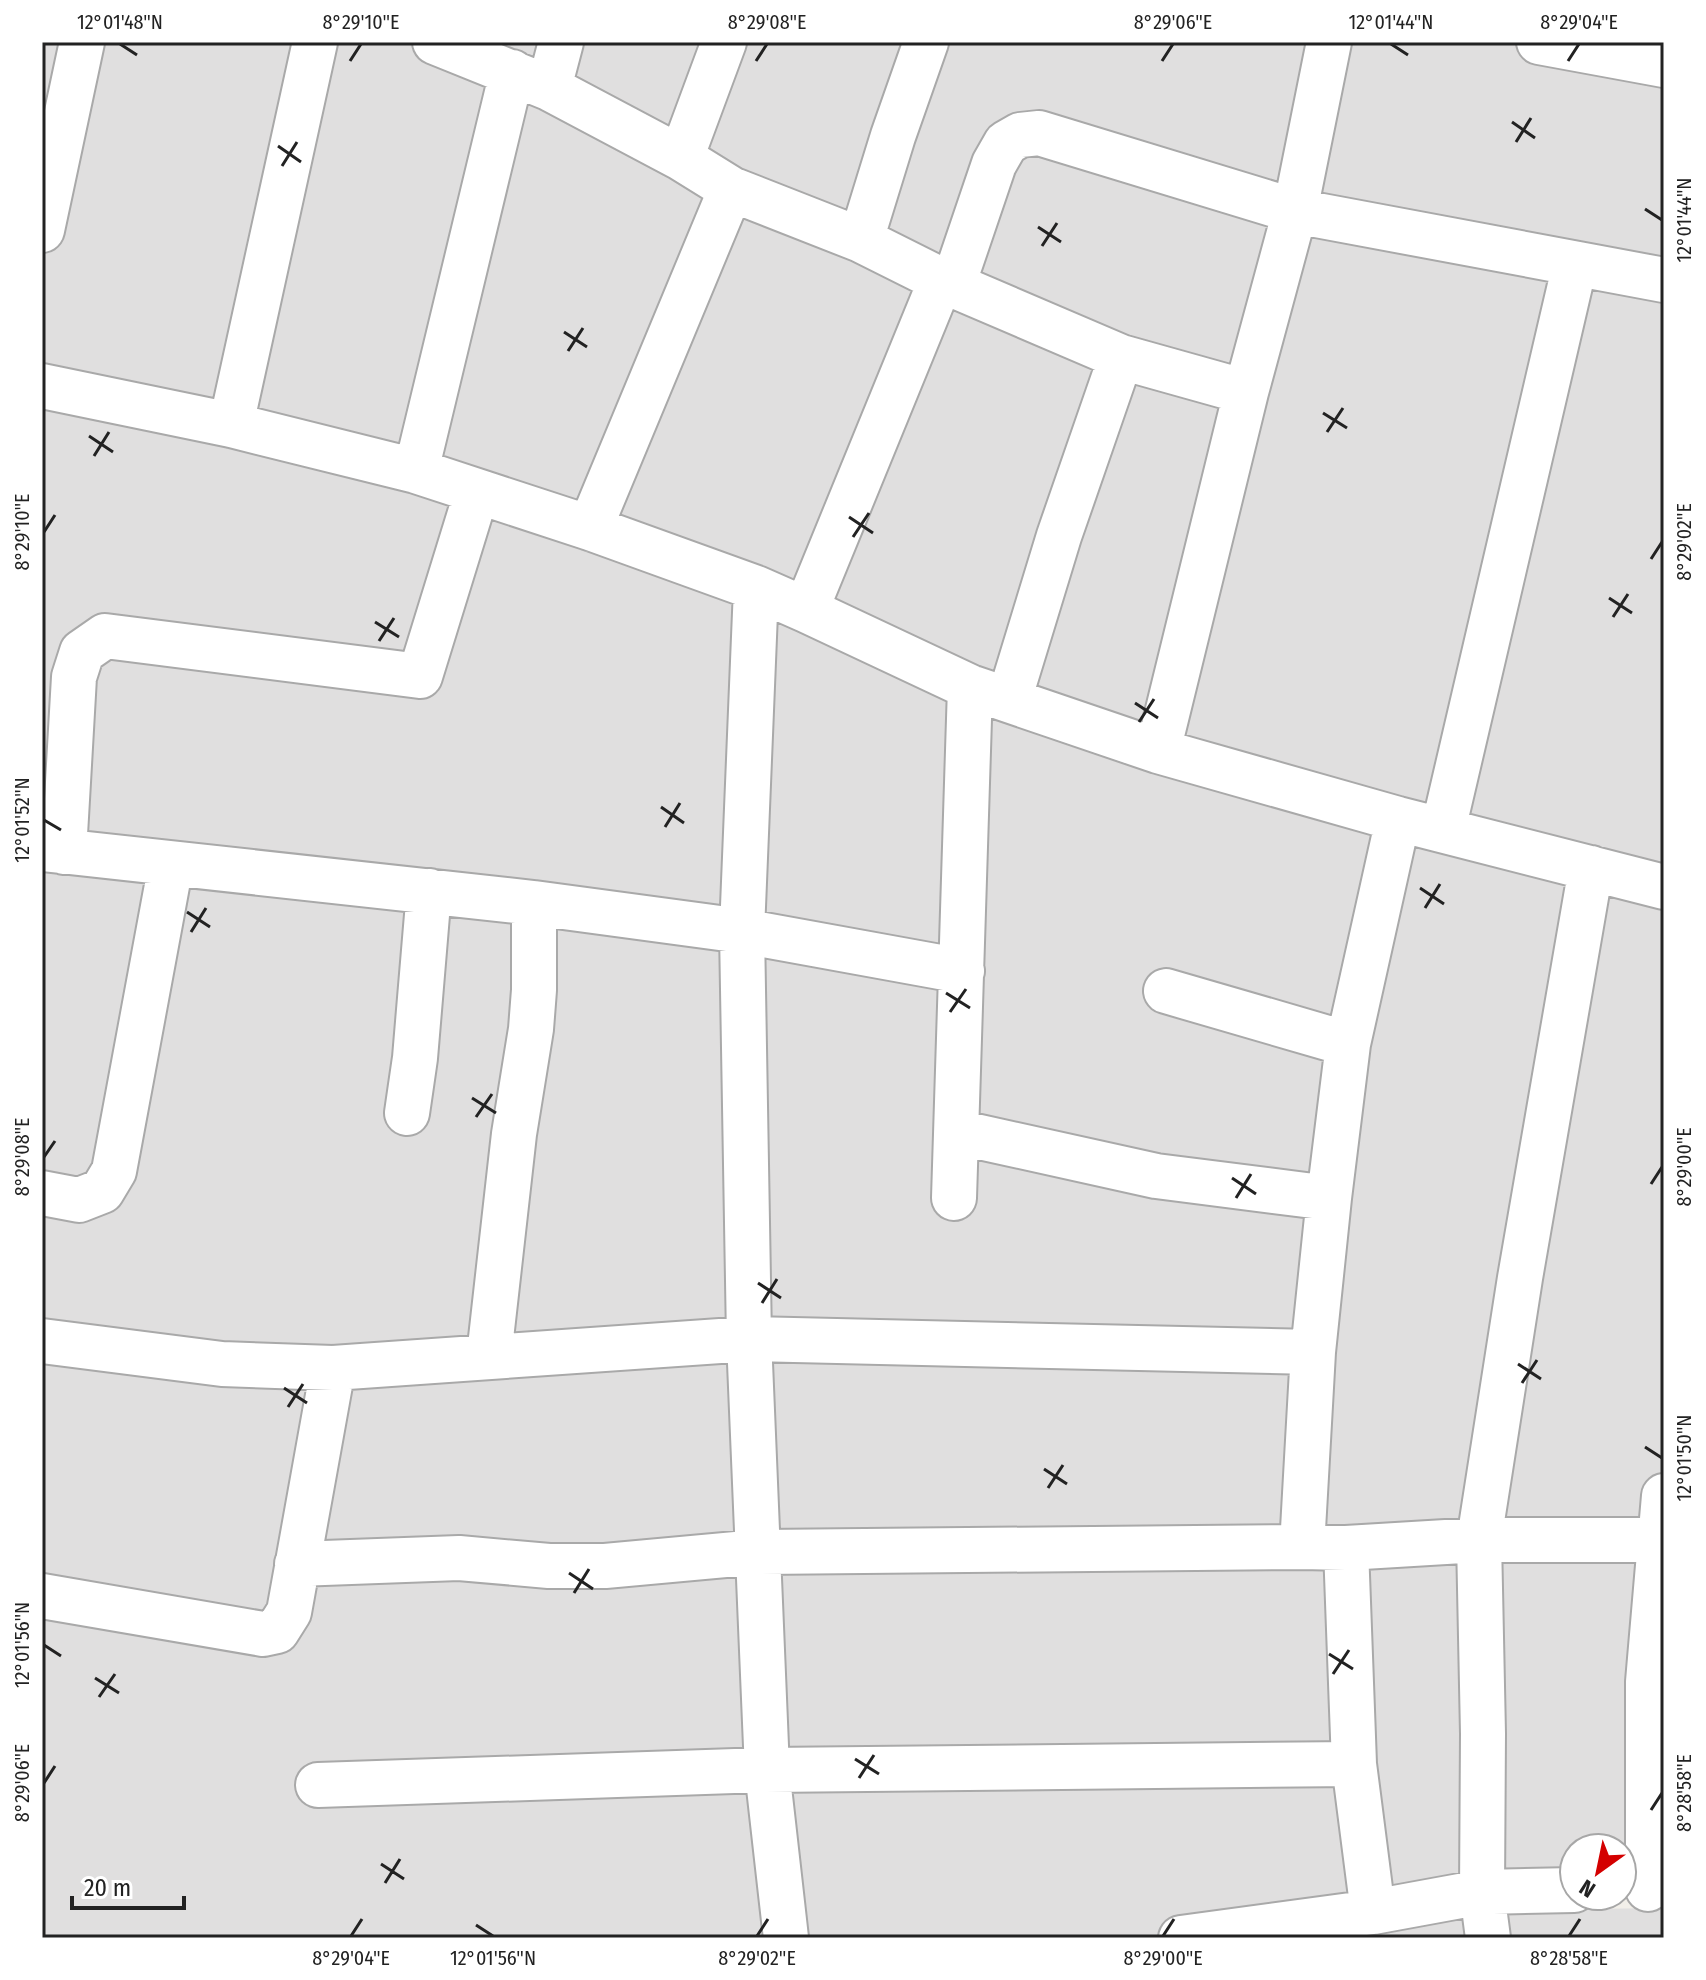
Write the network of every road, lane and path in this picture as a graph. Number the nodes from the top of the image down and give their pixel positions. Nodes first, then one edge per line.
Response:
1 (82, 42) edge
2 (315, 42) edge
3 (435, 42) edge
4 (561, 42) edge
5 (724, 42) edge
6 (926, 42) edge
7 (1329, 42) edge
8 (1539, 42) edge
9 (1664, 65) edge
10 (530, 80) junction
11 (681, 158) junction
12 (731, 189) junction
13 (1295, 211) junction
14 (42, 230) edge
15 (861, 240) junction
16 (1575, 264) junction
17 (1664, 280) edge
18 (947, 282) junction
19 (1121, 357) junction
20 (42, 386) edge
21 (1246, 392) junction
22 (231, 425) junction
23 (416, 471) junction
24 (477, 491) junction
25 (590, 528) junction
26 (756, 588) junction
27 (806, 610) junction
28 (990, 694) junction
29 (1158, 751) junction
30 (1398, 819) junction
31 (1443, 830) junction
32 (53, 850) edge
33 (171, 864) junction
34 (1591, 868) junction
35 (1664, 887) edge
36 (429, 891) junction
37 (534, 903) junction
38 (742, 931) junction
39 (962, 971) junction
40 (1166, 991) dead end
41 (1348, 1044) junction
42 (407, 1113) dead end
43 (957, 1132) junction
44 (42, 1193) edge
45 (954, 1198) dead end
46 (1329, 1198) junction
47 (749, 1339) junction
48 (42, 1341) edge
49 (1313, 1352) junction
50 (489, 1356) junction
51 (333, 1368) junction
52 (1664, 1496) edge
53 (1479, 1540) junction
54 (1661, 1540) junction
55 (1302, 1547) junction
56 (1346, 1548) junction
57 (758, 1552) junction
58 (297, 1564) junction
59 (42, 1596) edge
60 (1354, 1764) junction
61 (767, 1770) junction
62 (318, 1785) dead end
63 (1645, 1889) edge
64 (1558, 1890) edge
65 (1482, 1892) junction
66 (1373, 1912) junction
67 (786, 1938) edge
68 (1181, 1938) edge
69 (1488, 1938) edge

1 - 14 street
2 - 22 street
3 - 10 street
4 - 10 street
5 - 11 street
6 - 15 street
7 - 13 street
8 - 9 street
10 - 11 street
10 - 23 street
11 - 12 street
12 - 15 street
12 - 25 street
13 - 16 street
13 - 18 street
13 - 21 street
15 - 18 street
16 - 17 street
16 - 31 street
18 - 19 street
18 - 27 street
19 - 21 street
19 - 28 street
20 - 22 street
21 - 29 street
22 - 23 street
23 - 24 street
24 - 25 street
24 - 32 street
25 - 26 street
26 - 27 street
26 - 38 street
27 - 28 street
28 - 29 street
28 - 39 street
29 - 30 street
30 - 31 street
30 - 41 street
31 - 34 street
32 - 33 street
33 - 36 street
33 - 44 street
34 - 35 street
34 - 53 street
36 - 37 street
36 - 42 street
37 - 38 street
37 - 50 street
38 - 39 street
38 - 47 street
39 - 43 street
40 - 41 street
41 - 46 street
43 - 45 street
43 - 46 street
46 - 49 street
47 - 49 street
47 - 50 street
47 - 57 street
48 - 51 street
49 - 55 street
50 - 51 street
51 - 58 street
52 - 54 street
53 - 54 street
53 - 56 street
53 - 65 street
54 - 63 street
55 - 56 street
55 - 57 street
56 - 60 street
57 - 58 street
57 - 61 street
58 - 59 street
60 - 61 street
60 - 66 street
61 - 62 street
61 - 67 street
64 - 65 street
65 - 66 street
65 - 69 street
66 - 68 street

